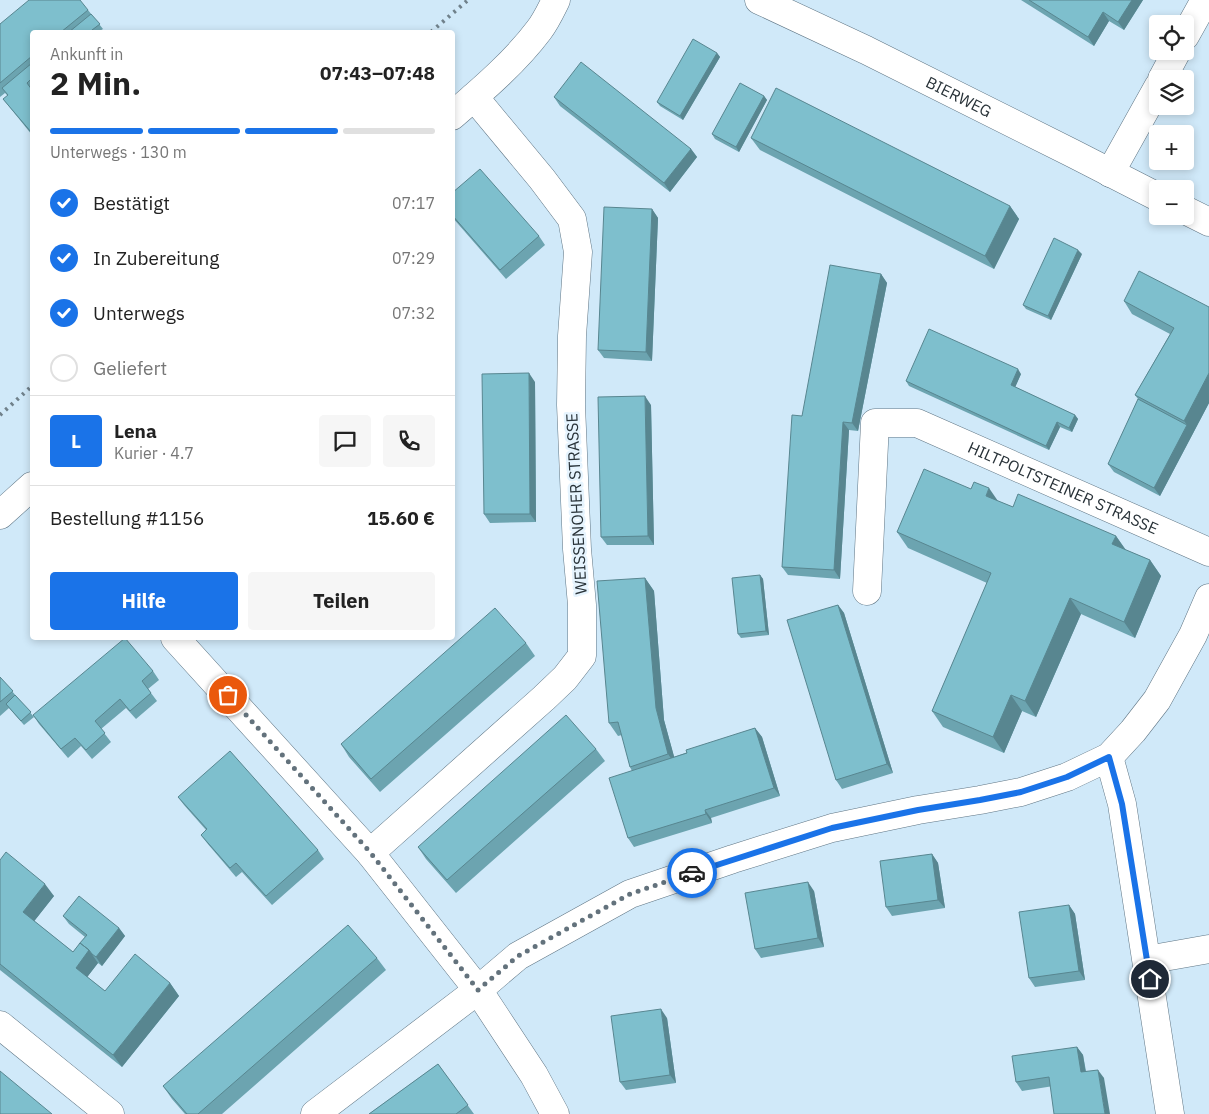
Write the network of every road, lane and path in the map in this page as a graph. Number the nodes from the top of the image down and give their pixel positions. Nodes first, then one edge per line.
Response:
1 (556, 0) edge
2 (759, 0) edge
3 (1205, 0) edge
4 (1194, 20) edge
5 (474, 97) junction
6 (1149, 102) edge
7 (455, 113) edge
8 (1110, 173) junction
9 (1149, 192) edge
10 (1194, 214) edge
11 (1209, 222) edge
12 (30, 488) edge
13 (0, 515) edge
14 (1209, 552) edge
15 (867, 591) dead end
16 (1209, 598) edge
17 (177, 640) edge
18 (1109, 757) junction
19 (370, 852) junction
20 (1209, 949) edge
21 (1147, 960) junction
22 (478, 990) junction
23 (0, 1025) edge
24 (110, 1114) edge
25 (315, 1114) edge
26 (555, 1114) edge
27 (1170, 1114) edge

1 - 5 street
2 - 8 street, BIERWEG
3 - 4 street
5 - 7 street
5 - 19 street, WEISSENOHER STRASSE
6 - 8 street
8 - 9 street, BIERWEG
10 - 11 street
12 - 13 street
14 - 15 street, HILTPOLTSTEINER STRASSE
16 - 18 street
17 - 19 street
18 - 21 street
18 - 22 street
19 - 22 street
20 - 21 street
21 - 27 street
22 - 25 street
22 - 26 street
23 - 24 street

